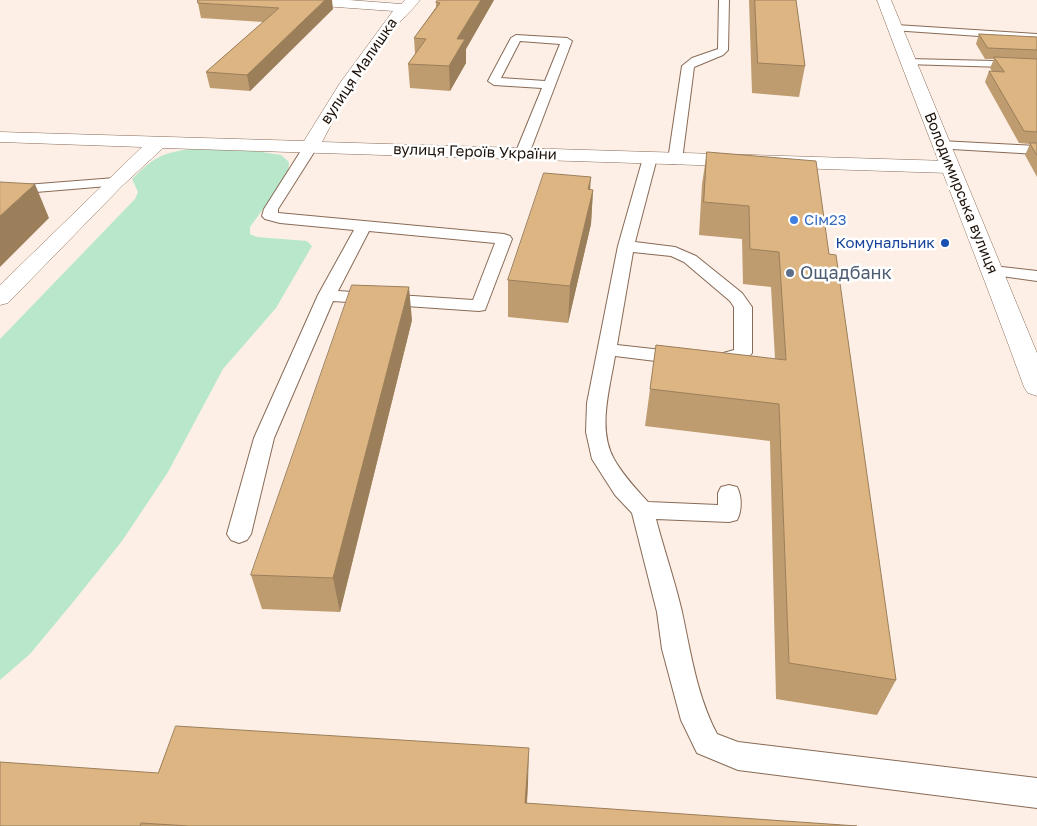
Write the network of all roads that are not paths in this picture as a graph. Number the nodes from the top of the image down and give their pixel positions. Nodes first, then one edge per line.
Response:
1 (294, 0) edge
2 (307, 0) edge
3 (379, 0) edge
4 (724, 0) edge
5 (884, 0) edge
6 (302, 1) edge
7 (408, 4) edge
8 (896, 28) junction
9 (1037, 37) edge
10 (909, 62) junction
11 (1037, 65) edge
12 (550, 85) junction
13 (0, 137) edge
14 (159, 141) junction
15 (940, 145) junction
16 (311, 146) junction
17 (1037, 150) edge
18 (522, 154) junction
19 (650, 158) junction
20 (675, 160) junction
21 (949, 167) junction
22 (115, 182) junction
23 (0, 191) edge
24 (364, 226) junction
25 (626, 246) junction
26 (993, 271) junction
27 (1037, 276) edge
28 (327, 295) junction
29 (0, 298) edge
30 (607, 349) junction
31 (1037, 387) edge
32 (729, 493) dead end
33 (642, 510) junction
34 (238, 534) dead end
35 (1037, 793) edge

1 - 6 street
2 - 6 street
3 - 7 street
4 - 20 lane
5 - 8 street, Володимирська вулиця
6 - 7 street
7 - 16 street, вулиця Малишка
8 - 9 lane
8 - 10 street, Володимирська вулиця
10 - 11 lane
10 - 15 street, Володимирська вулиця
12 - 12 lane
12 - 18 lane
13 - 14 street, вулиця Героїв України
14 - 16 street, вулиця Героїв України
14 - 22 street
15 - 17 lane
15 - 21 street, Володимирська вулиця
16 - 18 street, вулиця Героїв України
16 - 24 lane
18 - 19 street, вулиця Героїв України
19 - 20 street, вулиця Героїв України
19 - 25 lane
20 - 21 street, вулиця Героїв України
21 - 26 street, Володимирська вулиця
22 - 23 lane
22 - 29 street
24 - 28 lane
24 - 28 lane
25 - 30 lane
25 - 30 lane
26 - 27 lane
26 - 31 street, Володимирська вулиця
28 - 34 lane
30 - 33 lane
32 - 33 lane
33 - 35 lane

